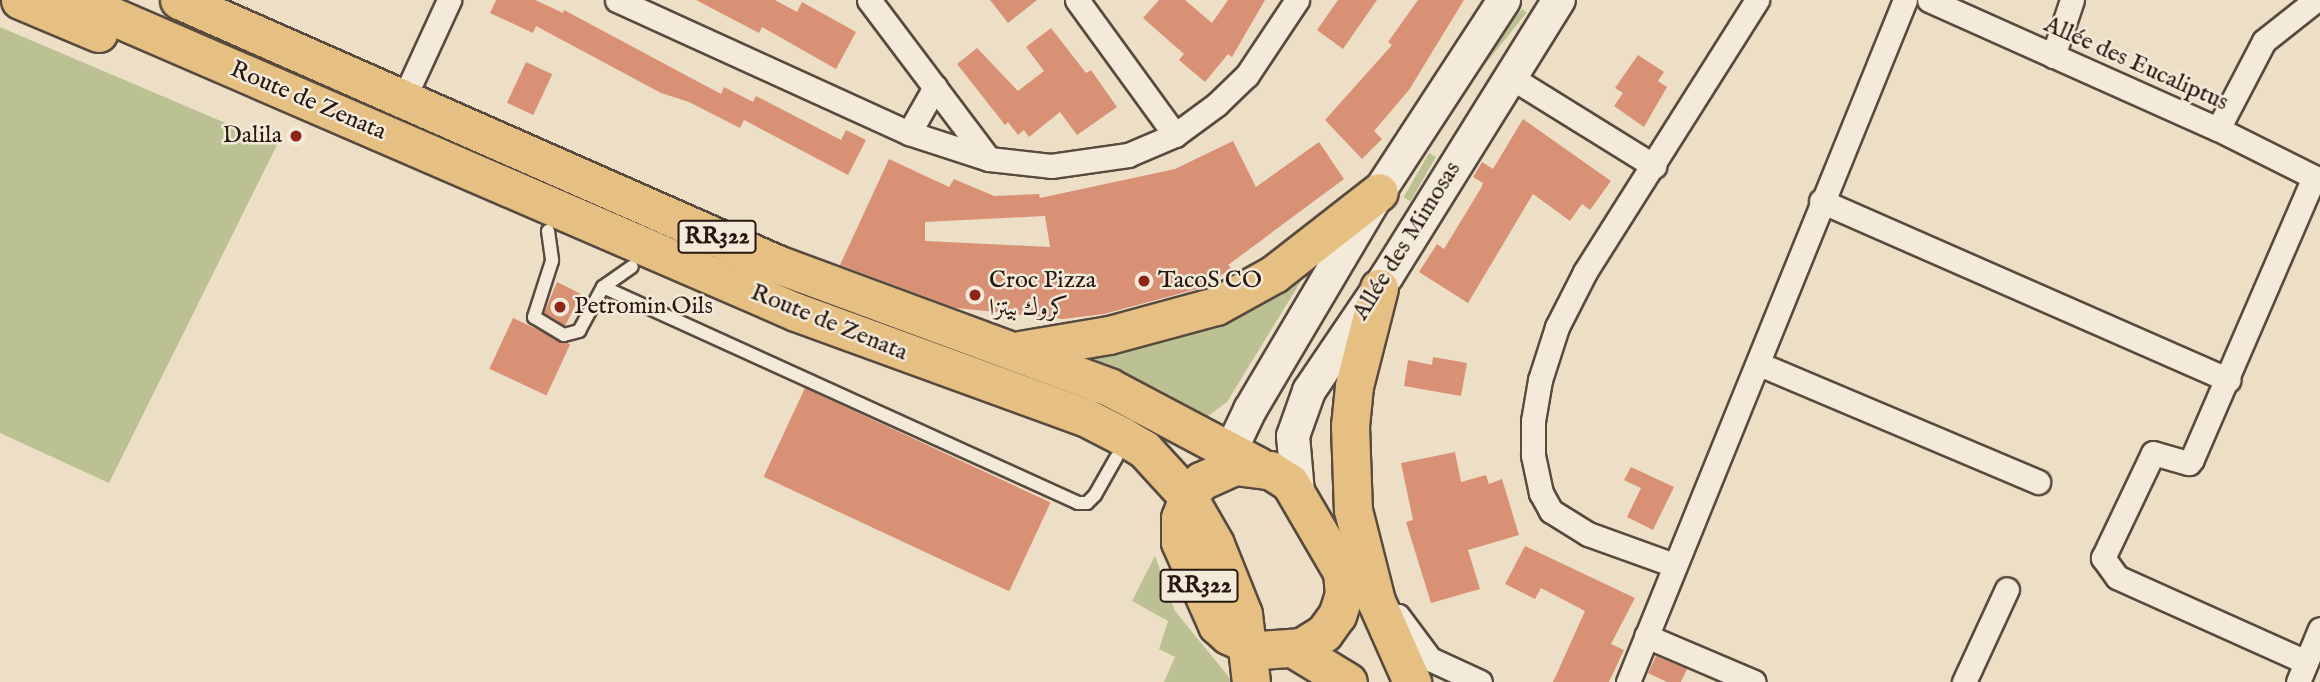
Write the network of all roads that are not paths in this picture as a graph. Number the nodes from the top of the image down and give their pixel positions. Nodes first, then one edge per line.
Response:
1 (20, 0) edge
2 (75, 0) edge
3 (109, 0) edge
4 (179, 0) edge
5 (209, 0) edge
6 (449, 0) edge
7 (869, 0) edge
8 (1297, 0) edge
9 (1504, 0) edge
10 (1559, 0) edge
11 (1757, 0) edge
12 (1905, 0) edge
13 (1929, 0) edge
14 (2072, 0) edge
15 (2316, 0) edge
16 (1085, 2) edge
17 (630, 3) edge
18 (311, 44) dead end
19 (2053, 56) junction
20 (1509, 76) junction
21 (935, 87) junction
22 (404, 98) junction
23 (2218, 128) junction
24 (909, 133) junction
25 (1175, 135) junction
26 (989, 159) junction
27 (1654, 166) junction
28 (2317, 179) edge
29 (1379, 192) junction
30 (1821, 201) junction
31 (548, 231) junction
32 (617, 277) junction
33 (1386, 278) junction
34 (1016, 351) junction
35 (1759, 364) junction
36 (2228, 380) junction
37 (1116, 458) junction
38 (1214, 479) junction
39 (2038, 482) dead end
40 (1298, 493) junction
41 (1674, 565) junction
42 (1344, 583) junction
43 (2007, 589) dead end
44 (2320, 629) edge
45 (1646, 636) junction
46 (1268, 662) edge
47 (2302, 672) edge
48 (1472, 680) edge
49 (1348, 682) edge
50 (1393, 682) edge
51 (1412, 682) edge
52 (1628, 682) edge
53 (1755, 682) edge
54 (1964, 682) edge

1 - 31 main road, Route de Zenata / RR322
2 - 38 main road, Route de Zenata / RR322
3 - 38 main road, Route de Zenata / RR322
4 - 22 main road, Route de Zenata / RR322
5 - 18 lane
6 - 22 street
7 - 21 street
8 - 25 street
9 - 29 main road, Allée des Mimosas
10 - 20 main road, Allée des Mimosas
11 - 27 street
12 - 30 street
13 - 19 street, Allée des Eucaliptus
14 - 19 street
15 - 23 street
16 - 25 street
17 - 24 street
19 - 23 street, Allée des Eucaliptus
20 - 27 street
20 - 33 main road, Allée des Mimosas
21 - 24 street
21 - 26 street
22 - 34 main road, Route de Zenata / RR322
23 - 28 street, Allée des Eucaliptus
24 - 26 street
25 - 26 street
27 - 41 street
28 - 36 street
29 - 34 main road
29 - 38 main road, Allée des Mimosas
30 - 35 street
30 - 36 street
31 - 32 main road, Route de Zenata / RR322
31 - 32 lane
32 - 37 main road, Route de Zenata / RR322
32 - 37 lane
33 - 40 main road, Allée des Mimosas
33 - 48 street
33 - 51 main road
34 - 38 main road, Route de Zenata / RR322
35 - 39 street
35 - 41 street
36 - 47 street
37 - 38 main road, Route de Zenata / RR322
38 - 40 main road, RR322
38 - 46 main road, Route de Zenata / RR322
38 - 46 main road, RR322
40 - 42 main road, RR322
41 - 45 street
42 - 46 main road
42 - 50 main road, RR322
43 - 54 street
44 - 47 street
45 - 52 street
45 - 53 street
46 - 49 main road, RR322

